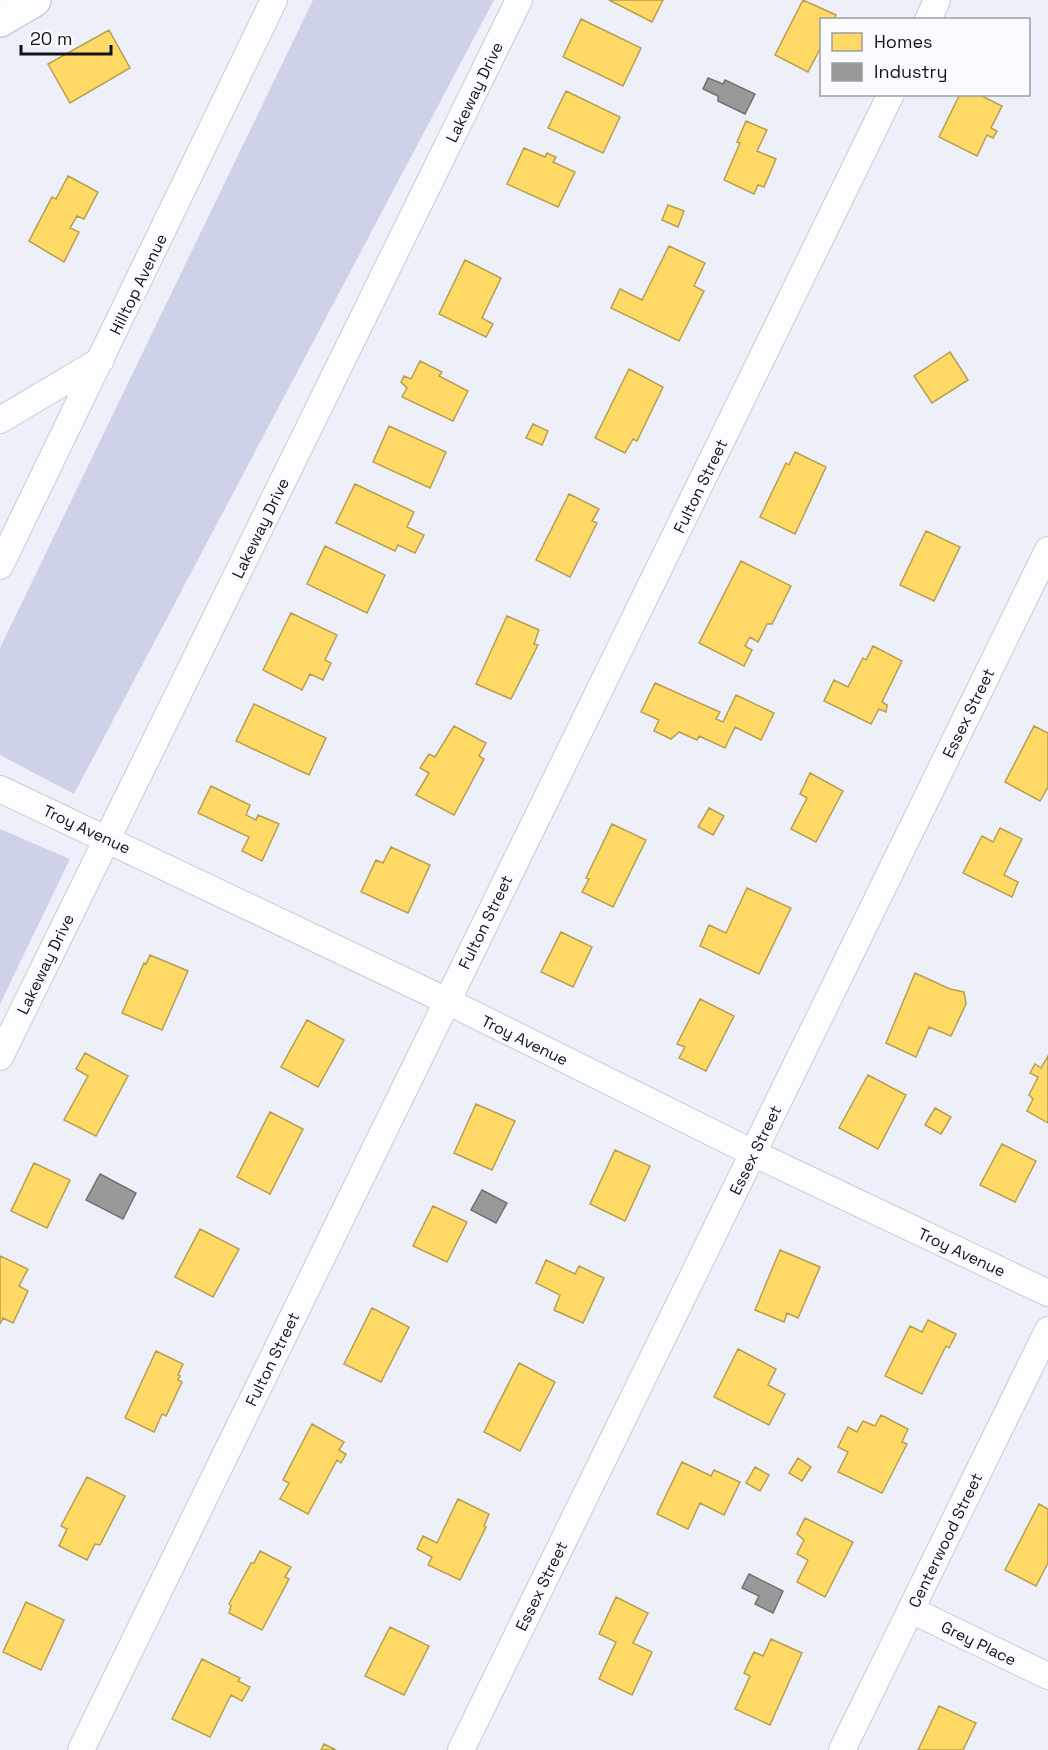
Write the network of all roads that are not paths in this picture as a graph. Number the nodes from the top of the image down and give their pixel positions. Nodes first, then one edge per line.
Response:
1 (34, 0) edge
2 (274, 0) edge
3 (519, 0) edge
4 (937, 0) edge
5 (929, 18) edge
6 (0, 20) edge
7 (890, 96) edge
8 (101, 360) junction
9 (0, 420) edge
10 (1048, 550) edge
11 (0, 566) edge
12 (0, 789) edge
13 (108, 838) junction
14 (447, 1001) junction
15 (0, 1057) edge
16 (753, 1154) junction
17 (1048, 1293) edge
18 (1048, 1330) edge
19 (911, 1610) junction
20 (1048, 1676) edge
21 (81, 1750) edge
22 (461, 1750) edge
23 (842, 1750) edge

1 - 6 main road
2 - 8 street, Hilltop Avenue
3 - 13 street, Lakeway Drive
4 - 5 street
7 - 14 street, Fulton Street
8 - 9 street
8 - 11 street, Hilltop Avenue
10 - 16 street, Essex Street
12 - 13 street, Troy Avenue
13 - 14 street, Troy Avenue
13 - 15 street, Lakeway Drive
14 - 16 street, Troy Avenue
14 - 21 street, Fulton Street
16 - 17 street, Troy Avenue
16 - 22 street, Essex Street
18 - 19 street, Centerwood Street
19 - 20 street, Grey Place
19 - 23 street, Centerwood Street

